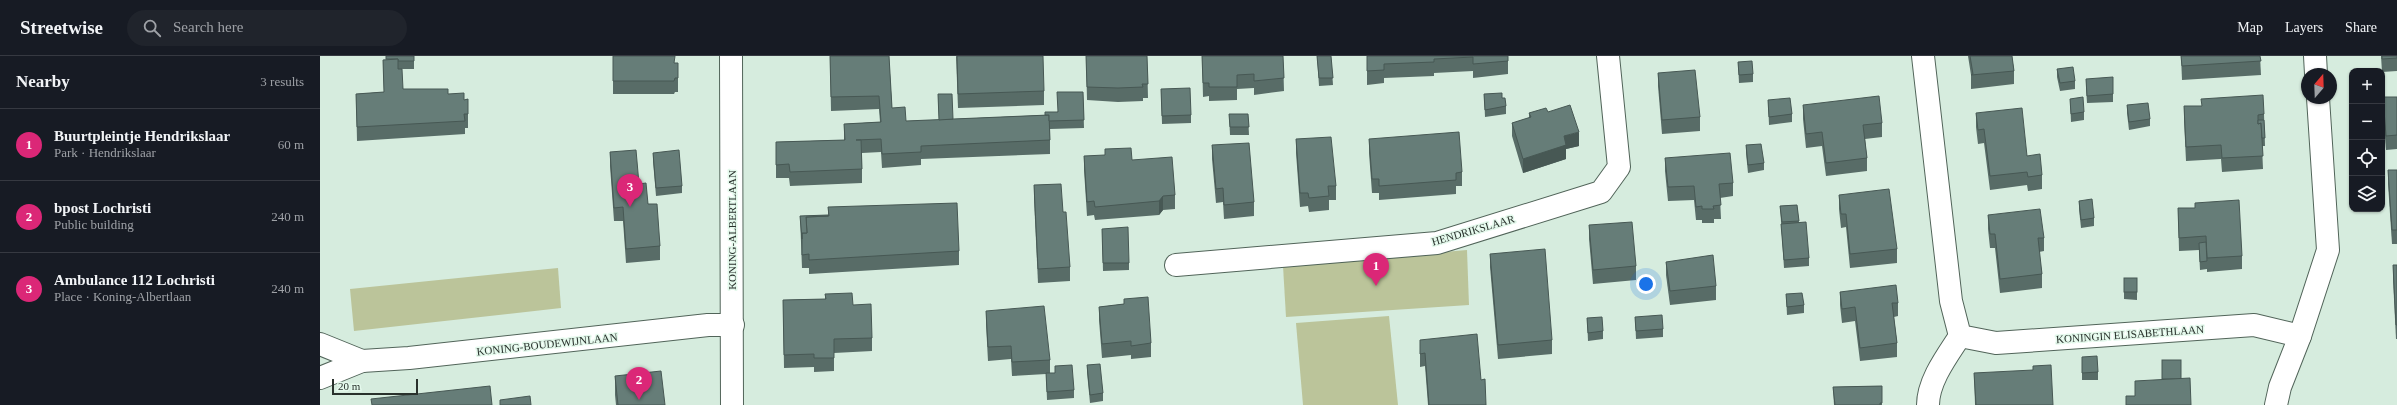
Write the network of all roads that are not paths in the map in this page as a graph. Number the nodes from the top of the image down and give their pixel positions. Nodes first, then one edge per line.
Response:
1 (731, 56) edge
2 (1608, 56) edge
3 (1923, 56) edge
4 (2315, 56) edge
5 (2316, 68) edge
6 (2318, 104) edge
7 (1176, 265) dead end
8 (732, 325) junction
9 (1960, 336) junction
10 (2300, 336) junction
11 (320, 344) edge
12 (362, 361) junction
13 (320, 378) edge
14 (732, 405) edge
15 (1928, 405) edge
16 (2276, 405) edge

1 - 8 street, KONING-ALBERTLAAN
2 - 7 street, HENDRIKSLAAR
3 - 9 street
4 - 5 street
6 - 10 street
8 - 12 street, KONING-BOUDEWIJNLAAN
8 - 14 street, KONING-ALBERTLAAN
9 - 10 street, KONINGIN ELISABETHLAAN
9 - 15 street
10 - 16 street
11 - 12 street, KONING-BOUDEWIJNLAAN
12 - 13 street, KONING-BOUDEWIJNLAAN

